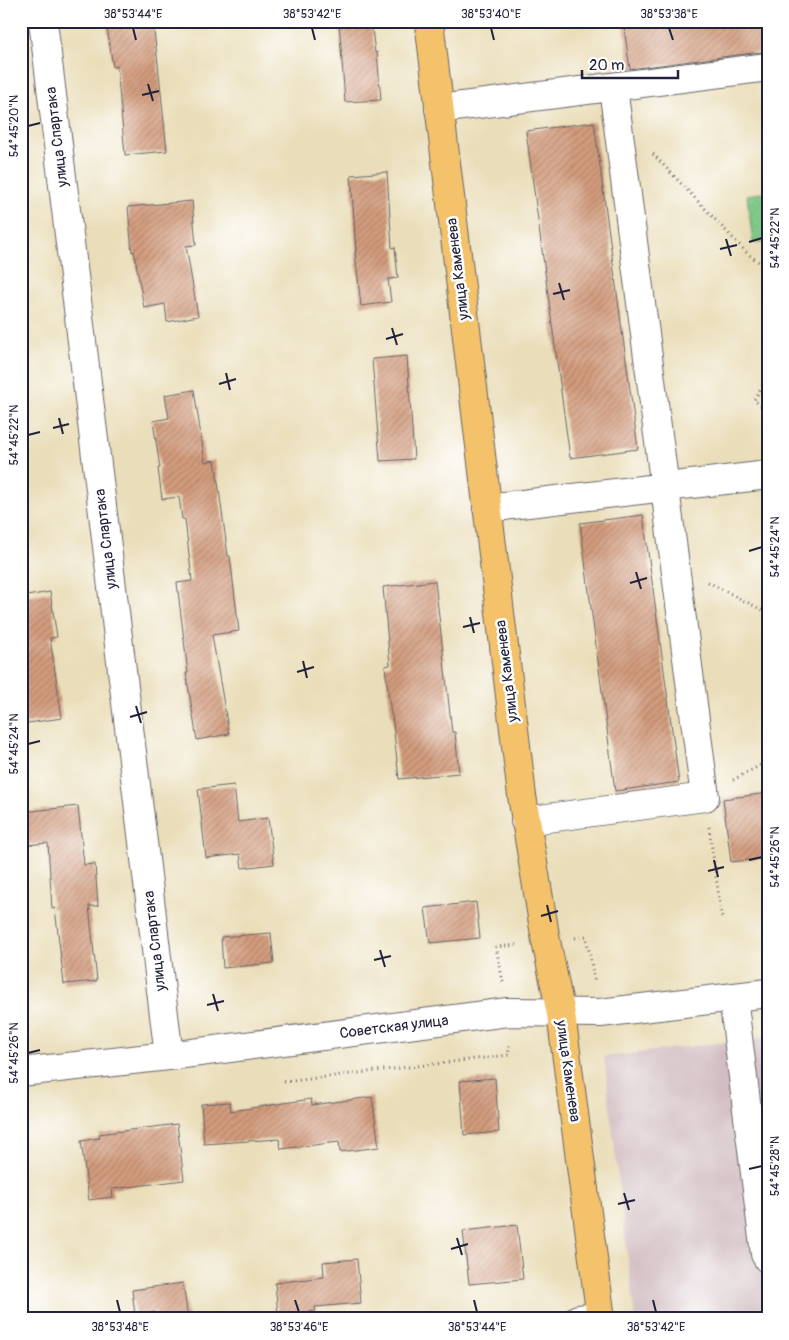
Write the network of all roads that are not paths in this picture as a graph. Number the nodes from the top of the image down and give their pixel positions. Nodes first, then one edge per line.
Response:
1 (43, 21) edge
2 (429, 21) edge
3 (768, 67) edge
4 (613, 87) junction
5 (439, 109) junction
6 (768, 475) edge
7 (665, 487) junction
8 (487, 508) junction
9 (525, 821) junction
10 (768, 993) edge
11 (733, 997) junction
12 (561, 1014) junction
13 (169, 1056) junction
14 (21, 1072) edge
15 (768, 1259) edge
16 (593, 1318) edge

1 - 13 street, улица Спартака
2 - 5 main road, улица Каменева
3 - 4 street
4 - 5 street
4 - 7 street
5 - 8 main road, улица Каменева
6 - 7 street
7 - 8 street
7 - 9 street
8 - 9 main road, улица Каменева
9 - 12 main road, улица Каменева
10 - 11 street, Советская улица
11 - 12 street, Советская улица
11 - 15 street
12 - 13 street, Советская улица
12 - 16 main road, улица Каменева
13 - 14 street, Советская улица

